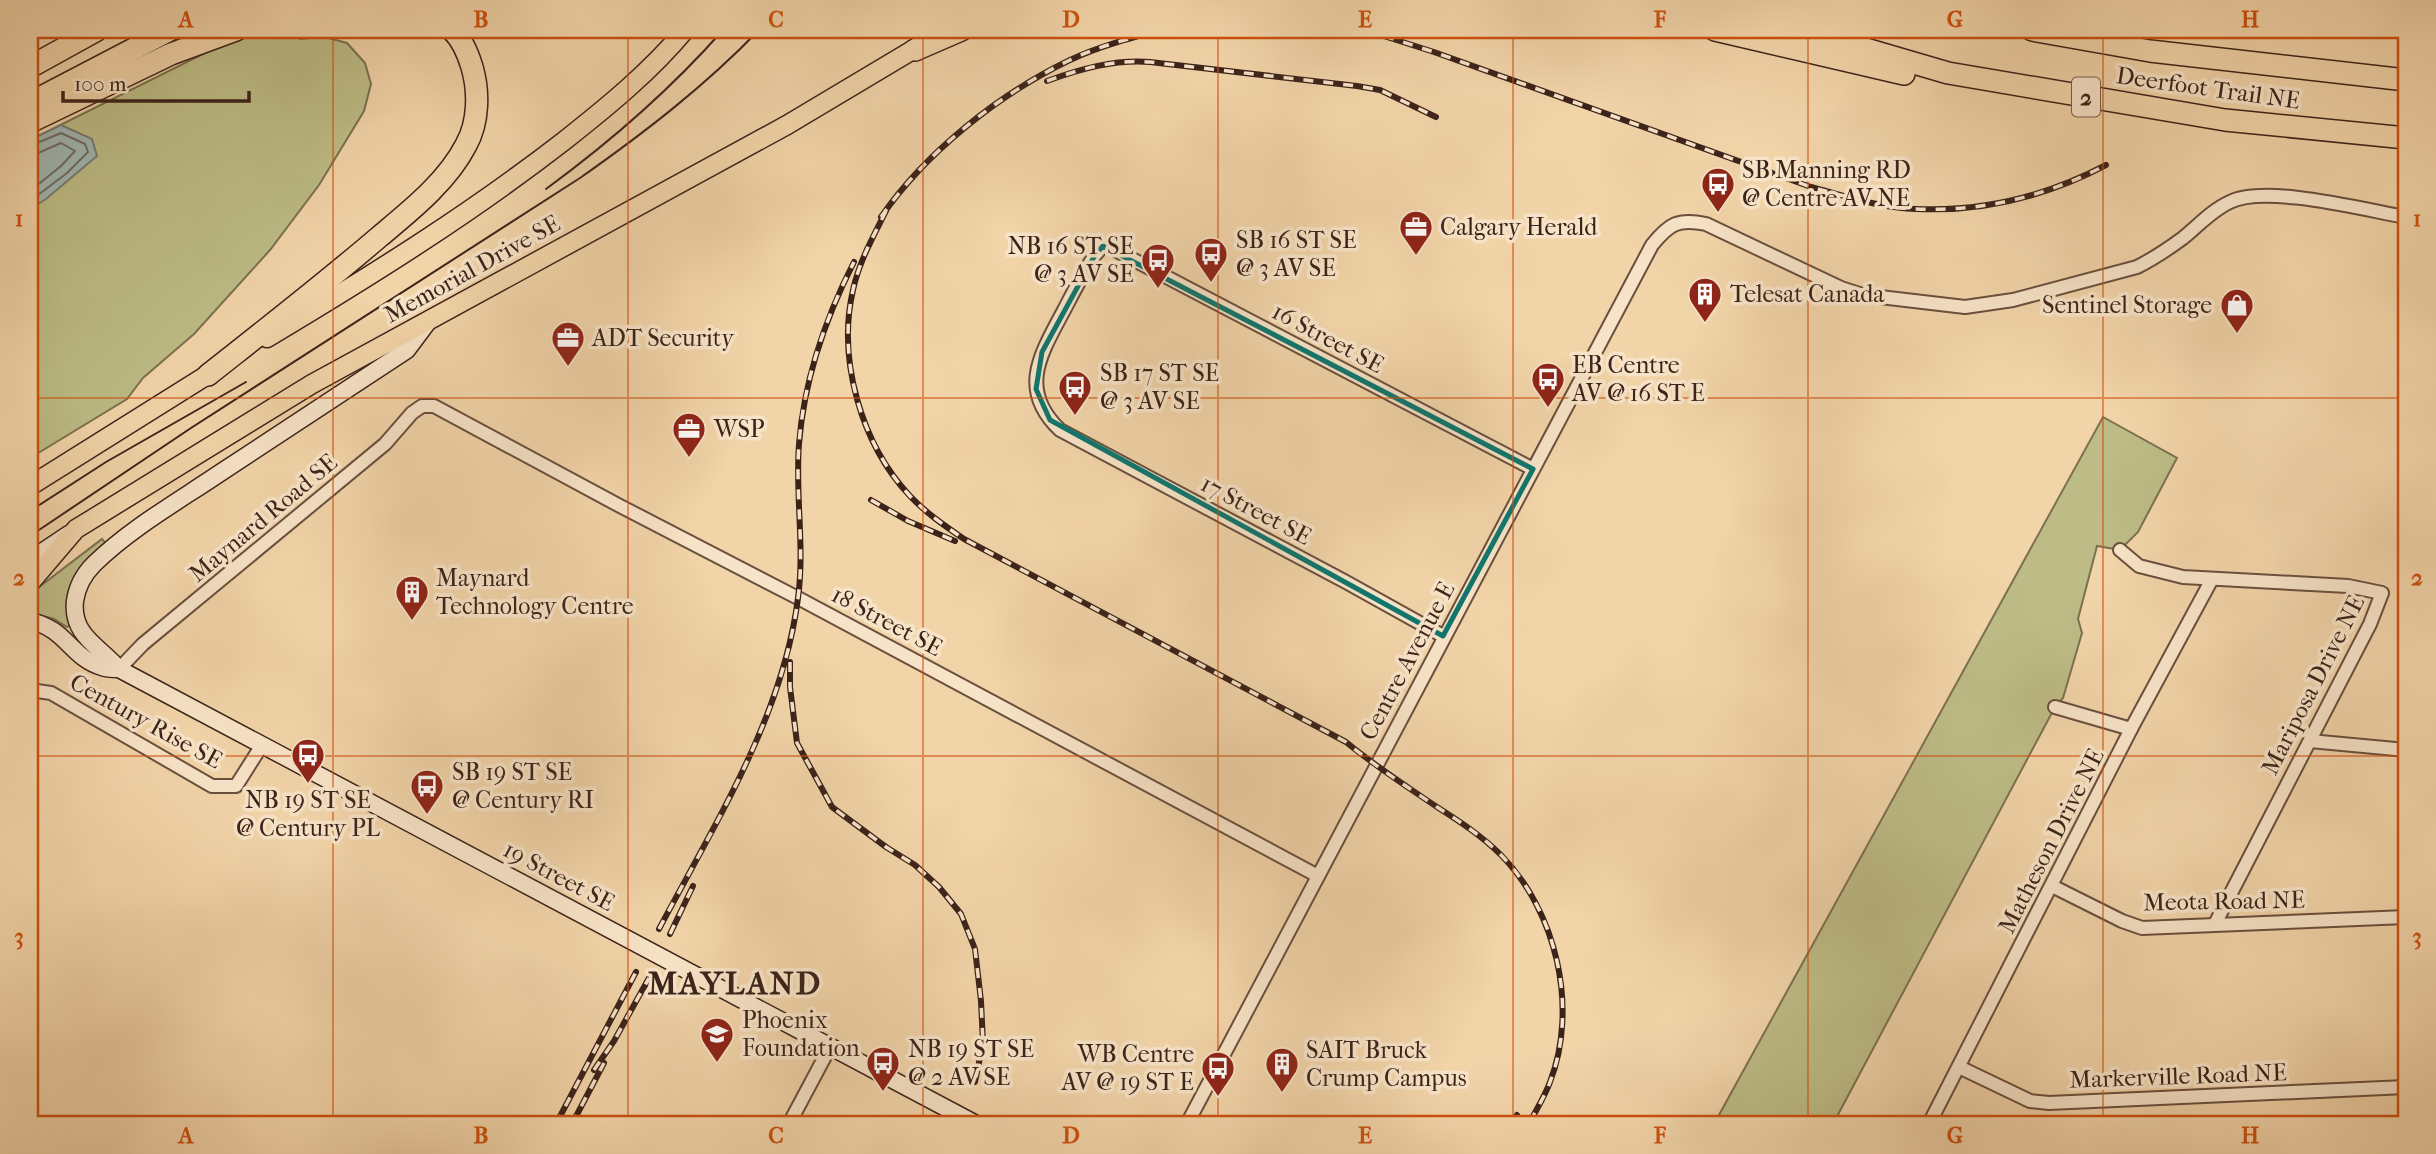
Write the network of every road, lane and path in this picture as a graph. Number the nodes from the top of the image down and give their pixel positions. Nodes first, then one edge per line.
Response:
1 (97, 30) edge
2 (170, 30) edge
3 (236, 30) edge
4 (452, 30) edge
5 (943, 30) edge
6 (961, 30) edge
7 (1715, 30) edge
8 (1801, 30) edge
9 (2032, 30) edge
10 (2073, 30) edge
11 (684, 32) edge
12 (915, 50) junction
13 (2150, 51) junction
14 (30, 67) edge
15 (1948, 73) junction
16 (2406, 80) edge
17 (30, 103) edge
18 (30, 122) edge
19 (2406, 138) edge
20 (2406, 217) edge
21 (1103, 246) joint
22 (428, 321) junction
23 (208, 374) junction
24 (434, 407) joint
25 (1533, 469) junction
26 (30, 486) edge
27 (76, 530) junction
28 (2120, 550) dead end
29 (30, 560) edge
30 (2212, 579) junction
31 (30, 583) edge
32 (30, 621) edge
33 (1444, 636) junction
34 (119, 669) junction
35 (30, 690) edge
36 (2055, 707) dead end
37 (2131, 729) junction
38 (2309, 741) junction
39 (262, 745) junction
40 (2406, 750) edge
41 (1318, 877) junction
42 (2052, 886) junction
43 (2406, 917) edge
44 (2215, 923) junction
45 (830, 1047) junction
46 (1959, 1067) junction
47 (2406, 1087) edge
48 (789, 1124) edge
49 (976, 1124) edge
50 (1187, 1124) edge
51 (1929, 1124) edge

1 - 14 highway
2 - 17 highway
3 - 18 highway
4 - 23 highway
5 - 12 main road, Memorial Drive SE
6 - 12 highway
7 - 15 highway
8 - 15 highway, Deerfoot Trail NE / 2
9 - 13 highway, Deerfoot Trail NE / 2
10 - 13 highway
11 - 23 main road, Memorial Drive SE
12 - 22 main road, Memorial Drive SE
13 - 16 highway, Deerfoot Trail NE / 2
15 - 19 highway, Deerfoot Trail NE / 2
20 - 25 street, Centre Avenue E
21 - 25 street, 16 Street SE
21 - 33 street, 17 Street SE
22 - 27 main road, Memorial Drive SE
22 - 34 street
23 - 26 main road, Memorial Drive SE
24 - 34 street, Maynard Road SE
24 - 41 street, 18 Street SE
25 - 33 street, Centre Avenue E
27 - 29 street, Memorial Drive SE
27 - 31 main road
28 - 30 street, Mariposa Drive NE
30 - 37 street, Matheson Drive NE
30 - 38 street, Mariposa Drive NE
32 - 34 street
33 - 41 street, Centre Avenue E
34 - 39 street, 19 Street SE
35 - 39 street, Century Rise SE
36 - 37 street
37 - 42 street, Matheson Drive NE
38 - 40 street
38 - 44 street, Mariposa Drive NE
39 - 45 street, 19 Street SE
41 - 50 street, Centre Avenue E
42 - 44 street, Meota Road NE
42 - 46 street, Matheson Drive NE
43 - 44 street, Meota Road NE
45 - 48 street
45 - 49 street, 19 Street SE
46 - 47 street, Markerville Road NE
46 - 51 street, Matheson Drive NE

